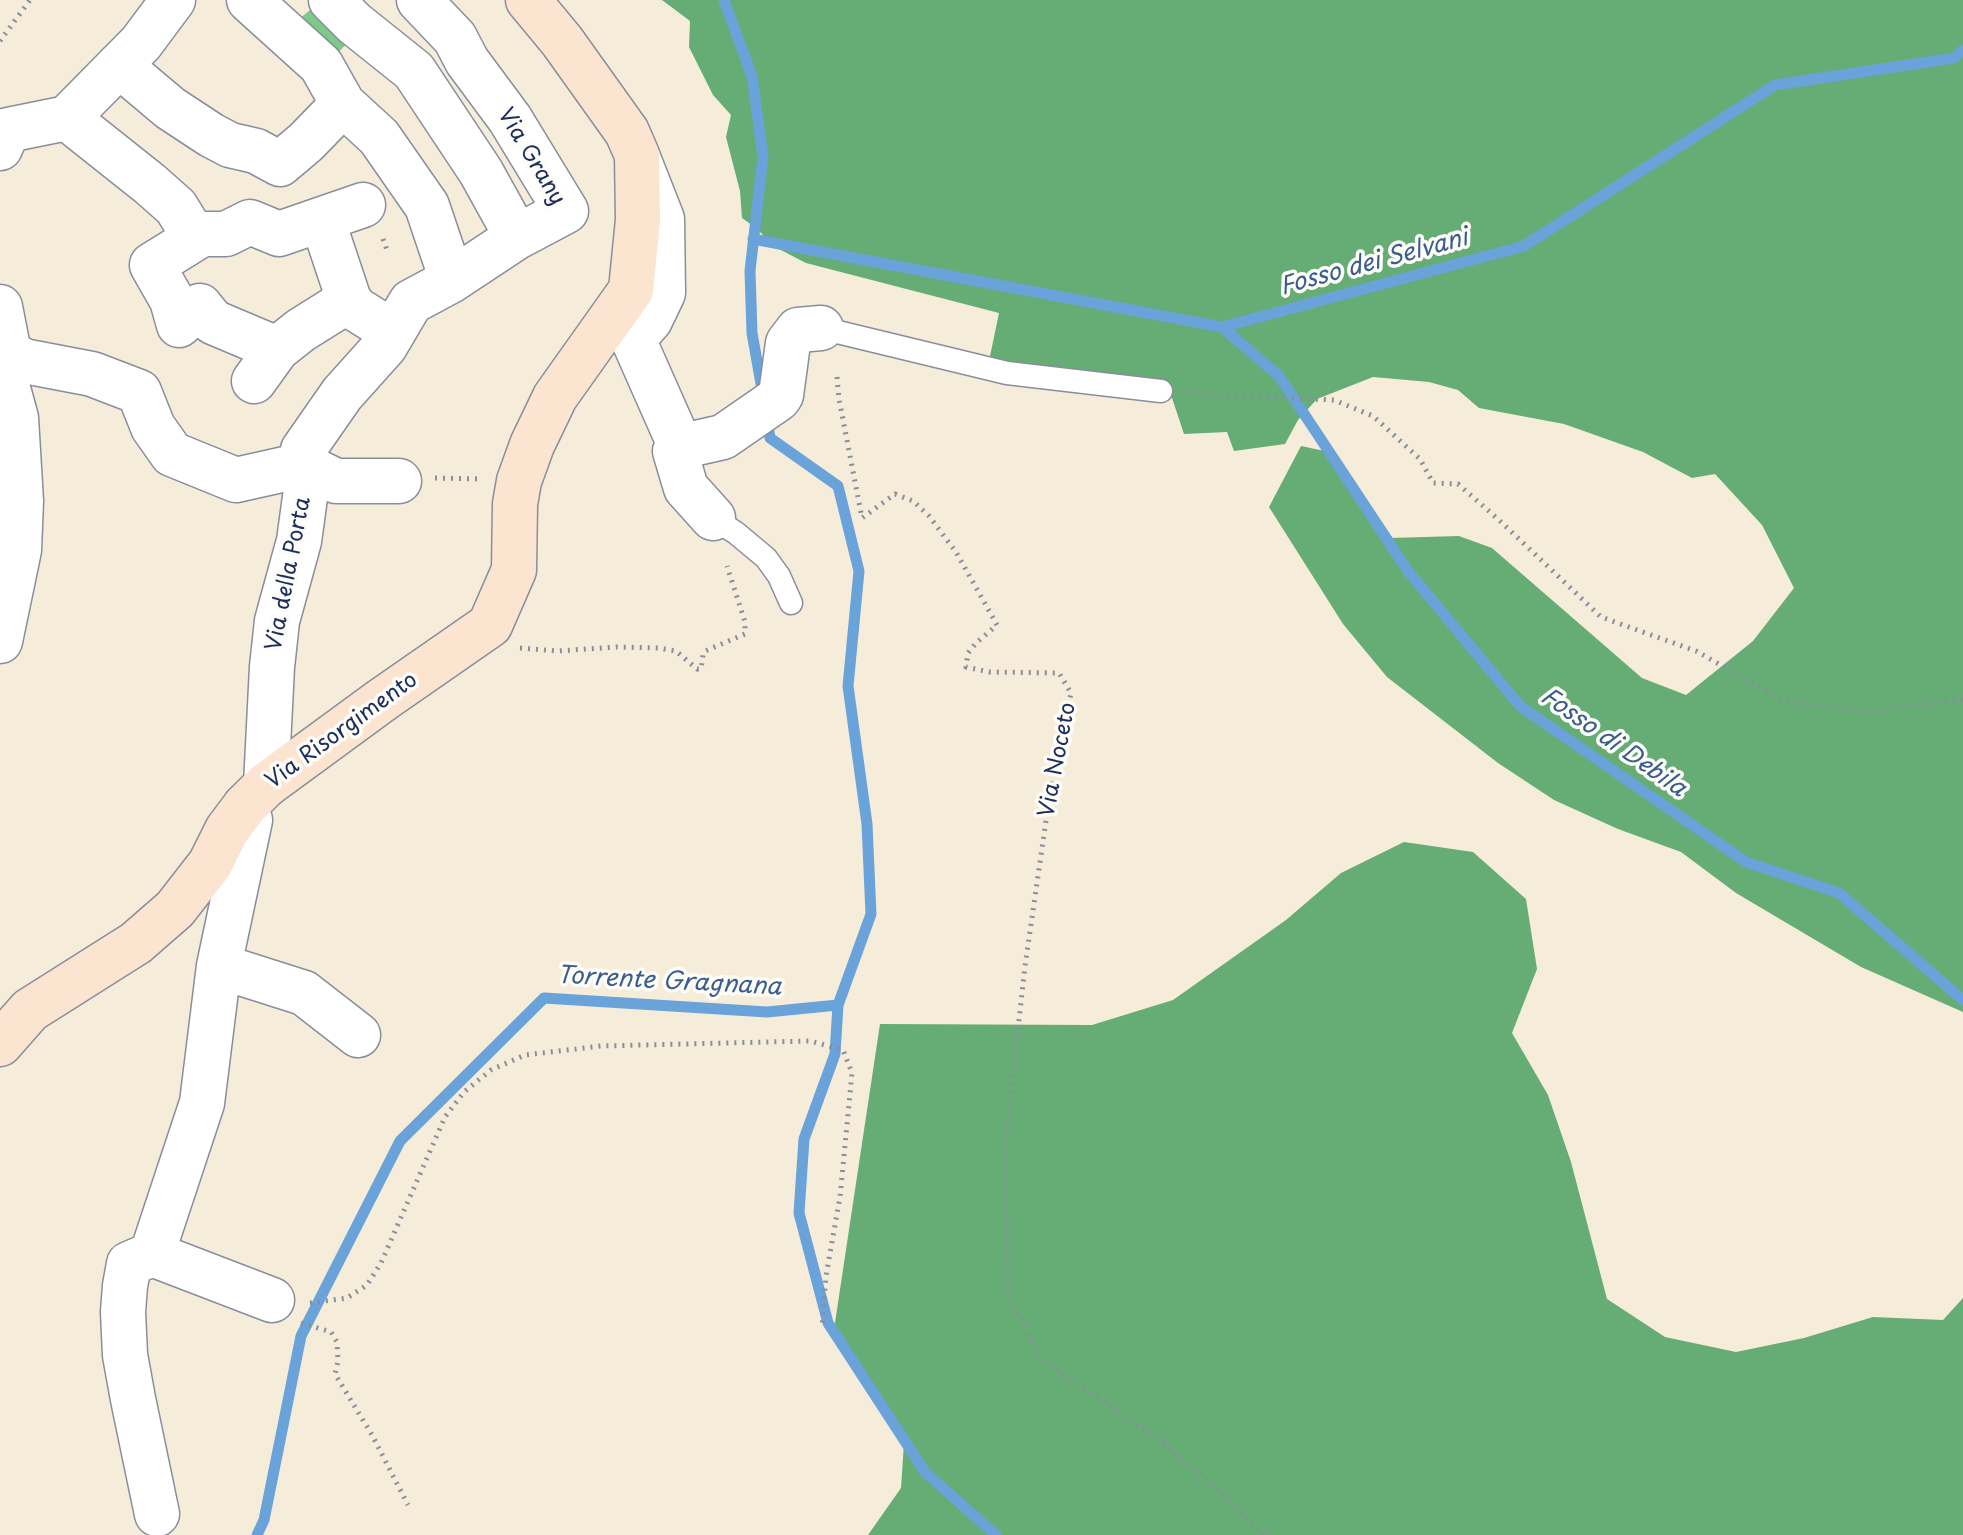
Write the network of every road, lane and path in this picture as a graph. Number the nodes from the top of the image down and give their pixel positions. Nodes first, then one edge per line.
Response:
1 (30, 0) edge
2 (173, 0) edge
3 (249, 0) edge
4 (331, 0) edge
5 (419, 0) edge
6 (528, 0) edge
7 (0, 41) edge
8 (119, 65) junction
9 (343, 104) junction
10 (67, 118) junction
11 (0, 148) edge
12 (637, 155) junction
13 (363, 205) dead end
14 (322, 219) junction
15 (517, 237) junction
16 (195, 238) junction
17 (452, 280) junction
18 (349, 300) junction
19 (0, 307) edge
20 (821, 328) joint
21 (393, 332) junction
22 (3, 360) edge
23 (837, 377) dead end
24 (1161, 391) joint
25 (679, 443) junction
26 (303, 465) junction
27 (399, 481) joint
28 (519, 481) junction
29 (713, 518) junction
30 (791, 603) dead end
31 (490, 625) junction
32 (0, 641) edge
33 (1963, 699) edge
34 (256, 795) junction
35 (219, 966) junction
36 (358, 1035) dead end
37 (0, 1044) edge
38 (152, 1254) junction
39 (290, 1308) junction
40 (822, 1326) dead end
41 (408, 1505) dead end
42 (157, 1514) dead end
43 (1265, 1535) edge

1 - 7 path
2 - 8 street
3 - 9 street
4 - 15 street
5 - 15 street, Via Grany
6 - 12 main road
8 - 9 street
8 - 10 street
9 - 17 street
10 - 11 street
10 - 16 street
12 - 25 street
12 - 28 main road
13 - 14 street
14 - 16 street
14 - 18 street
15 - 17 street, Via Grany
16 - 18 street
17 - 21 street, Via della Porta
18 - 21 street
19 - 22 street
20 - 24 lane
20 - 25 street
21 - 26 street, Via della Porta
22 - 26 street
22 - 32 street
23 - 43 path, Via Noceto
24 - 33 path
25 - 29 street
26 - 27 street
26 - 34 street, Via della Porta
27 - 28 path
28 - 31 main road
29 - 30 lane
29 - 31 path
31 - 34 main road, Via Risorgimento
34 - 35 street, Via della Porta
34 - 37 main road, Via Risorgimento
35 - 36 street
35 - 38 street, Via della Porta
38 - 39 street
38 - 42 street
39 - 40 path
39 - 41 path

